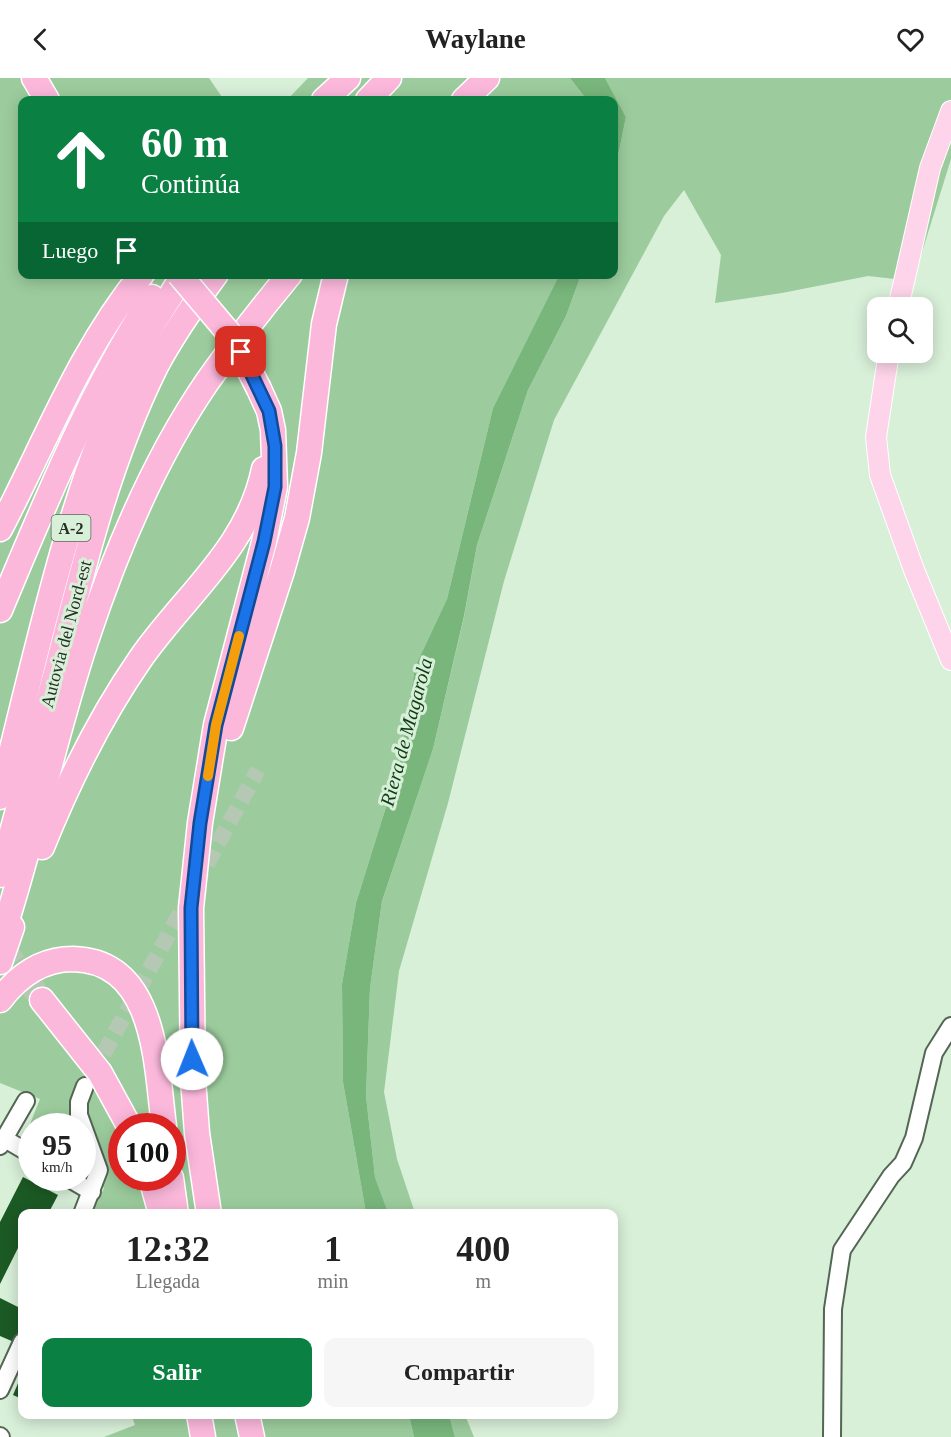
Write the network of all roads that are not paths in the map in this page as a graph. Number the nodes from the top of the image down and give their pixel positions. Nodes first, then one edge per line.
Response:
1 (34, 78) edge
2 (348, 78) edge
3 (389, 78) edge
4 (487, 78) edge
5 (44, 96) edge
6 (328, 96) edge
7 (372, 96) edge
8 (468, 96) edge
9 (951, 111) edge
10 (139, 279) edge
11 (164, 279) edge
12 (179, 279) edge
13 (186, 279) edge
14 (212, 279) edge
15 (286, 279) edge
16 (335, 279) edge
17 (901, 297) edge
18 (887, 363) edge
19 (259, 389) junction
20 (0, 529) edge
21 (0, 610) edge
22 (951, 660) edge
23 (0, 797) edge
24 (0, 875) edge
25 (0, 942) edge
26 (192, 946) junction
27 (0, 962) edge
28 (0, 1000) edge
29 (42, 1000) tunnel mouth
30 (951, 1026) edge
31 (85, 1086) tunnel mouth
32 (26, 1101) dead end
33 (122, 1113) edge
34 (162, 1113) edge
35 (2, 1143) edge
36 (18, 1149) edge
37 (155, 1191) edge
38 (173, 1191) edge
39 (92, 1192) joint
40 (84, 1209) edge
41 (160, 1209) edge
42 (176, 1209) edge
43 (208, 1209) edge
44 (18, 1350) edge
45 (0, 1390) edge
46 (201, 1419) edge
47 (205, 1419) edge
48 (248, 1419) edge
49 (206, 1437) edge
50 (252, 1437) edge
51 (832, 1437) edge

1 - 5 highway
2 - 6 highway
3 - 7 highway
4 - 8 highway
9 - 17 main road
10 - 20 highway
11 - 21 highway
12 - 23 highway, Autovia del Nord-est / A-2
13 - 19 highway, bridge
14 - 24 highway, Autovia del Nord-est / A-2
15 - 25 highway
16 - 26 highway
18 - 22 main road
19 - 26 highway
19 - 27 highway
26 - 43 highway
28 - 34 highway
29 - 33 highway
30 - 51 street
31 - 39 street
32 - 35 street
35 - 36 street
37 - 41 highway
38 - 42 highway
39 - 40 street
44 - 45 street
46 - 49 highway
47 - 49 highway
48 - 50 highway

